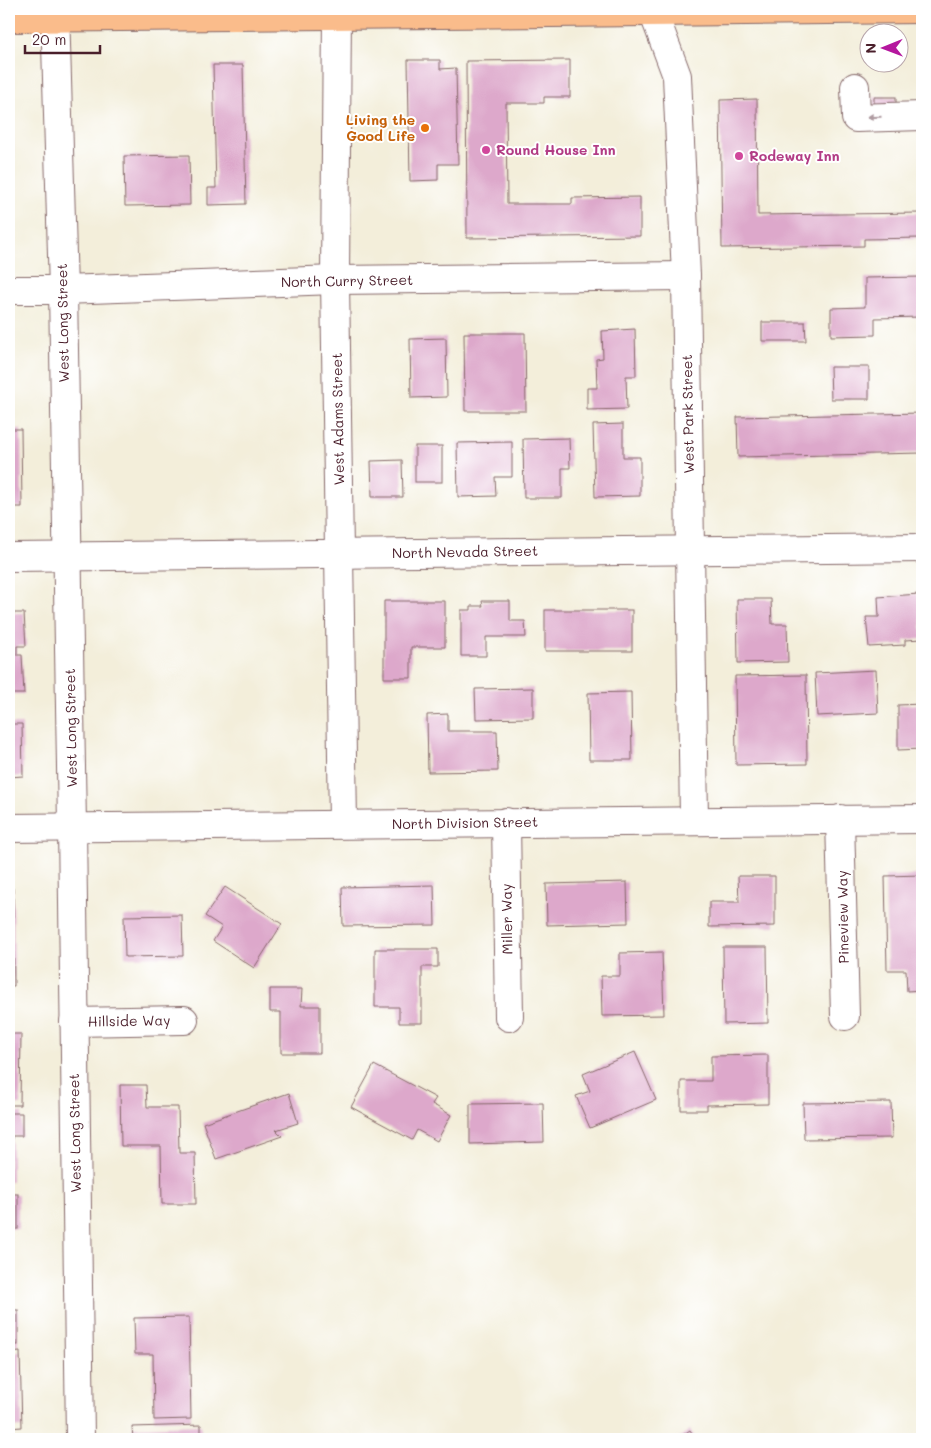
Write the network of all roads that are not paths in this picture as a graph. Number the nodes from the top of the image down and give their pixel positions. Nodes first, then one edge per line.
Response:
1 (922, 9) edge
2 (337, 11) edge
3 (652, 11) edge
4 (55, 13) edge
5 (9, 18) edge
6 (855, 87) dead end
7 (922, 116) edge
8 (686, 276) junction
9 (335, 280) junction
10 (9, 290) edge
11 (63, 290) junction
12 (922, 548) edge
13 (690, 550) junction
14 (340, 553) junction
15 (68, 555) junction
16 (9, 556) edge
17 (922, 818) edge
18 (840, 819) junction
19 (694, 820) junction
20 (506, 822) junction
21 (343, 824) junction
22 (72, 826) junction
23 (9, 828) edge
24 (845, 1016) dead end
25 (509, 1017) dead end
26 (184, 1020) dead end
27 (74, 1022) junction
28 (80, 1439) edge

1 - 3 main road
2 - 3 main road
2 - 4 main road
2 - 9 street, West Adams Street
3 - 8 street, West Park Street
4 - 5 main road
4 - 11 street, West Long Street
7 -> 6 street
8 - 9 street, North Curry Street
8 - 13 street, West Park Street
9 - 11 street, North Curry Street
9 - 14 street, West Adams Street
10 - 11 street, North Curry Street
11 - 15 street, West Long Street
12 - 13 street, North Nevada Street
13 - 14 street, North Nevada Street
13 - 19 street, West Park Street
14 - 15 street, North Nevada Street
14 - 21 street, West Adams Street
15 - 16 street, North Nevada Street
15 - 22 street, West Long Street
17 - 18 street, North Division Street
18 - 19 street, North Division Street
18 - 24 street, Pineview Way
19 - 20 street, North Division Street
20 - 21 street, North Division Street
20 - 25 street, Miller Way
21 - 22 street, North Division Street
22 - 23 street, North Division Street
22 - 27 street, West Long Street
26 - 27 street, Hillside Way
27 - 28 street, West Long Street

